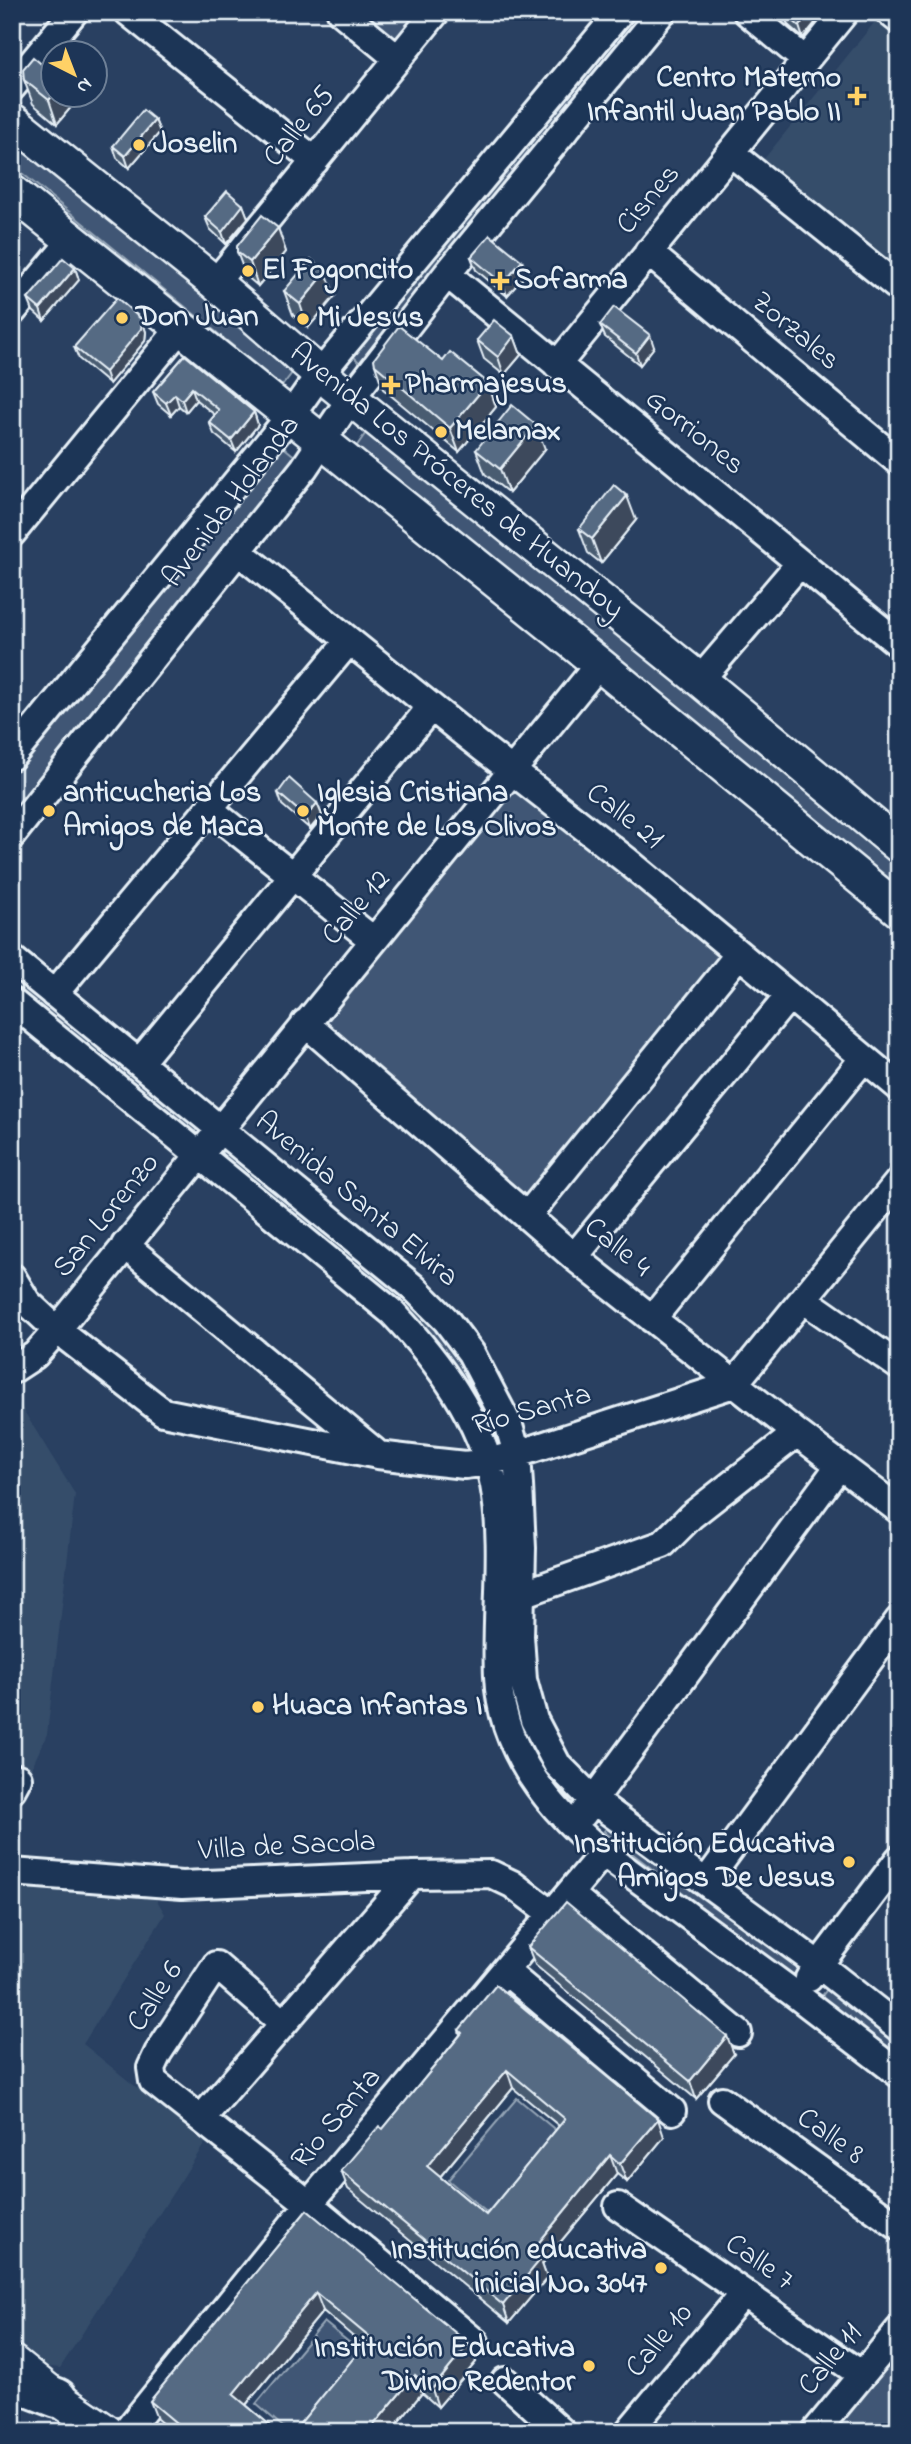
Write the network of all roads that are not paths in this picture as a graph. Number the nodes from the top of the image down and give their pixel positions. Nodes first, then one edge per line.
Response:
1 (74, 12) edge
2 (128, 12) edge
3 (341, 12) edge
4 (436, 12) edge
5 (620, 12) edge
6 (662, 12) edge
7 (747, 12) edge
8 (845, 12) edge
9 (889, 12) edge
10 (899, 20) edge
11 (398, 59) junction
12 (805, 60) junction
13 (12, 87) edge
14 (12, 120) edge
15 (730, 153) junction
16 (315, 161) junction
17 (12, 192) edge
18 (72, 240) junction
19 (648, 252) junction
20 (447, 274) junction
21 (215, 283) junction
22 (899, 288) edge
23 (12, 312) edge
24 (181, 327) junction
25 (557, 365) junction
26 (320, 374) junction
27 (351, 398) junction
28 (291, 415) junction
29 (321, 441) junction
30 (899, 462) edge
31 (12, 533) edge
32 (239, 552) junction
33 (800, 563) junction
34 (349, 640) junction
35 (899, 644) edge
36 (599, 664) junction
37 (700, 680) junction
38 (431, 707) junction
39 (12, 756) edge
40 (513, 771) junction
41 (209, 809) junction
42 (12, 835) edge
43 (899, 846) edge
44 (293, 876) junction
45 (899, 911) edge
46 (373, 940) junction
47 (739, 954) junction
48 (12, 959) edge
49 (54, 994) junction
50 (789, 996) junction
51 (12, 1002) edge
52 (305, 1023) junction
53 (864, 1058) junction
54 (139, 1063) junction
55 (899, 1087) edge
56 (219, 1129) junction
57 (198, 1155) junction
58 (899, 1181) edge
59 (527, 1216) junction
60 (125, 1245) junction
61 (574, 1257) junction
62 (12, 1277) edge
63 (803, 1299) junction
64 (652, 1319) junction
65 (57, 1330) junction
66 (896, 1359) edge
67 (12, 1370) edge
68 (734, 1384) junction
69 (797, 1433) junction
70 (517, 1454) junction
71 (378, 1455) junction
72 (488, 1462) junction
73 (839, 1466) junction
74 (899, 1510) edge
75 (523, 1594) junction
76 (899, 1620) edge
77 (593, 1800) junction
78 (573, 1828) junction
79 (603, 1853) junction
80 (899, 1859) edge
81 (12, 1871) edge
82 (412, 1874) junction
83 (706, 1882) junction
84 (570, 1894) junction
85 (553, 1915) junction
86 (819, 1965) junction
87 (505, 1971) junction
88 (796, 1995) junction
89 (284, 2024) junction
90 (899, 2028) edge
91 (738, 2033) dead end
92 (899, 2074) edge
93 (722, 2100) dead end
94 (672, 2111) dead end
95 (201, 2119) junction
96 (309, 2204) junction
97 (618, 2206) dead end
98 (899, 2227) edge
99 (744, 2293) junction
100 (899, 2330) edge
101 (475, 2342) dead end
102 (12, 2362) edge
103 (862, 2375) junction
104 (12, 2381) edge
105 (505, 2381) dead end
106 (57, 2398) junction
107 (107, 2432) edge
108 (127, 2432) edge
109 (562, 2432) edge
110 (628, 2432) edge
111 (815, 2432) edge

1 - 13 street
2 - 16 street
3 - 11 street
4 - 11 street, Calle 65
5 - 26 street, Avenida Holanda
6 - 20 street, Avenida Holanda
7 - 12 street
8 - 12 street, Cisnes
9 - 10 street
11 - 16 street, Calle 65
12 - 15 street, Cisnes
14 - 21 main road, Avenida Los Próceres de Huandoy
15 - 19 street, Cisnes
15 - 22 street
16 - 21 street, Calle 65
17 - 18 main road, Avenida Los Próceres de Huandoy
18 - 23 street
18 - 24 main road, Avenida Los Próceres de Huandoy
19 - 25 street, Cisnes
19 - 30 street, Zorzales
20 - 25 street, Gorriones
20 - 27 street, Avenida Holanda
21 - 26 main road, Avenida Los Próceres de Huandoy
24 - 28 main road, Avenida Los Próceres de Huandoy
24 - 31 street
25 - 33 street, Gorriones
26 - 27 main road, Avenida Los Próceres de Huandoy
26 - 28 street, Avenida Holanda
27 - 29 street, Avenida Holanda
27 - 37 main road, Avenida Los Próceres de Huandoy
28 - 29 main road, Avenida Los Próceres de Huandoy
28 - 39 street, Avenida Holanda
29 - 32 street, Avenida Holanda
29 - 36 main road, Avenida Los Próceres de Huandoy
32 - 34 street, Calle 21
32 - 42 street, Avenida Holanda
33 - 35 street, Gorriones
33 - 37 street
34 - 38 street, Calle 21
34 - 41 street
36 - 40 street, Calle 12
36 - 45 main road, Avenida Los Próceres de Huandoy
37 - 43 main road, Avenida Los Próceres de Huandoy
38 - 40 street, Calle 21
38 - 44 street
40 - 46 street, Calle 12
40 - 47 street, Calle 21
41 - 44 street
41 - 49 street
44 - 46 street
44 - 54 street
46 - 52 street, Calle 12
47 - 50 street, Calle 21
47 - 59 street
48 - 49 street, Avenida Santa Elvira
49 - 54 street, Avenida Santa Elvira
50 - 53 street, Calle 21
50 - 61 street
51 - 57 street, Avenida Santa Elvira
52 - 56 street, Calle 12
52 - 59 street, Calle 4
53 - 55 street, Calle 21
53 - 64 street
54 - 56 street, Avenida Santa Elvira
56 - 57 street, San Lorenzo
56 - 70 street, Avenida Santa Elvira
57 - 60 street, San Lorenzo
57 - 72 street, Avenida Santa Elvira
58 - 63 street
59 - 61 street, Calle 4
60 - 65 street, San Lorenzo
60 - 71 street
61 - 64 street, Calle 4
62 - 65 street, Río Santa
63 - 66 street
63 - 68 street
64 - 68 street, Calle 4
65 - 67 street, San Lorenzo
65 - 71 street, Río Santa
68 - 69 street, Calle 4
68 - 70 street, Río Santa
69 - 73 street, Calle 4
69 - 75 street
70 - 72 street, Río Santa
70 - 75 street, Avenida Santa Elvira
71 - 72 street, Río Santa
72 - 78 street, Avenida Santa Elvira
73 - 74 street, Calle 4
73 - 77 street
75 - 77 street, Avenida Santa Elvira
76 - 83 street
77 - 78 street
77 - 83 street, Avenida Santa Elvira
78 - 79 street, Avenida Santa Elvira
79 - 84 street, Rio Santa
79 - 88 street, Avenida Santa Elvira
80 - 86 street
81 - 82 street, Villa de Sacola
82 - 85 street, Villa de Sacola
82 - 89 street
83 - 86 street, Avenida Santa Elvira
84 - 85 street, Rio Santa
84 - 91 street
85 - 87 street, Rio Santa
86 - 88 street
86 - 90 street, Avenida Santa Elvira
87 - 94 street
87 - 96 street, Rio Santa
88 - 92 street, Avenida Santa Elvira
89 - 95 street
89 - 95 street, Calle 6
93 - 98 street, Calle 8
95 - 96 street, Calle 6
96 - 101 street, Calle 6
96 - 108 street, Rio Santa
97 - 99 street, Calle 7
99 - 103 street, Calle 7
99 - 110 street, Calle 10
100 - 103 street, Calle 11
102 - 106 main road
103 - 111 street, Calle 11
104 - 106 highway
105 - 109 street
106 - 107 main road

